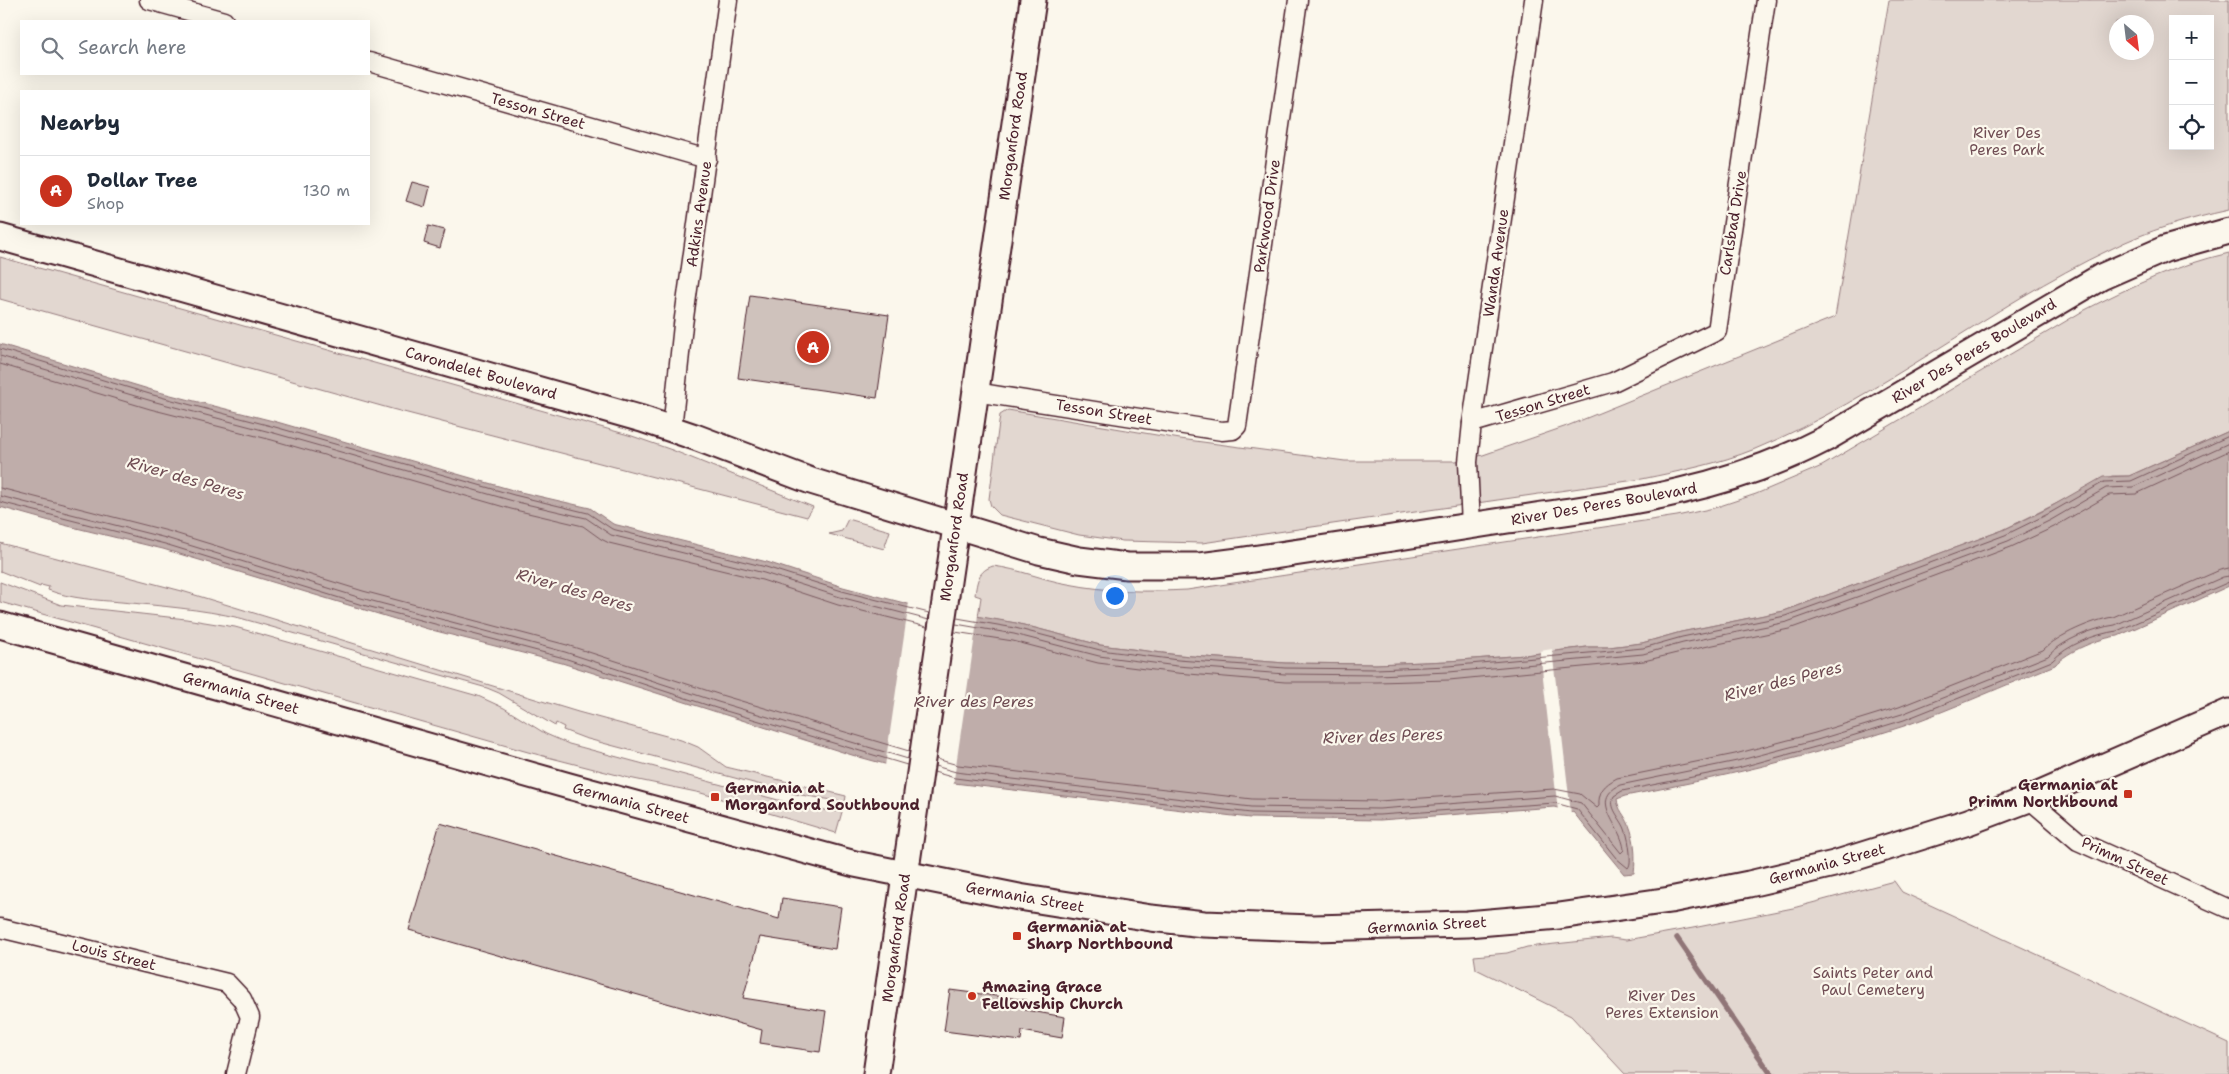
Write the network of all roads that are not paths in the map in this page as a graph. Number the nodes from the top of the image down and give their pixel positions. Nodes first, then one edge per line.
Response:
1 (149, 0) edge
2 (728, 0) edge
3 (1033, 0) edge
4 (1298, 0) edge
5 (1534, 0) edge
6 (1766, 0) edge
7 (220, 20) edge
8 (370, 62) edge
9 (707, 159) junction
10 (2229, 231) edge
11 (0, 237) edge
12 (1613, 382) joint
13 (975, 392) junction
14 (1472, 423) junction
15 (672, 428) junction
16 (1233, 430) joint
17 (956, 526) junction
18 (1471, 526) junction
19 (0, 624) edge
20 (2229, 712) edge
21 (2030, 799) junction
22 (905, 876) junction
23 (2229, 909) edge
24 (0, 928) edge
25 (236, 1074) edge
26 (876, 1074) edge

1 - 7 street
2 - 9 street, Adkins Avenue
3 - 13 main road, Morganford Road
4 - 16 street, Parkwood Drive
5 - 14 street, Wanda Avenue
6 - 12 street, Carlsbad Drive
8 - 9 street, Tesson Street
9 - 15 street, Adkins Avenue
10 - 18 main road, River Des Peres Boulevard
11 - 15 main road, Carondelet Boulevard
12 - 14 street, Tesson Street
13 - 16 street, Tesson Street
13 - 17 main road, Morganford Road
14 - 18 street, Wanda Avenue
15 - 17 main road, Carondelet Boulevard
17 - 18 main road, River Des Peres Boulevard
17 - 22 main road, Morganford Road
19 - 22 main road, Germania Street
20 - 21 main road, Germania Street
21 - 22 main road, Germania Street
21 - 23 street, Primm Street
22 - 26 main road, Morganford Road
24 - 25 street, Louis Street

